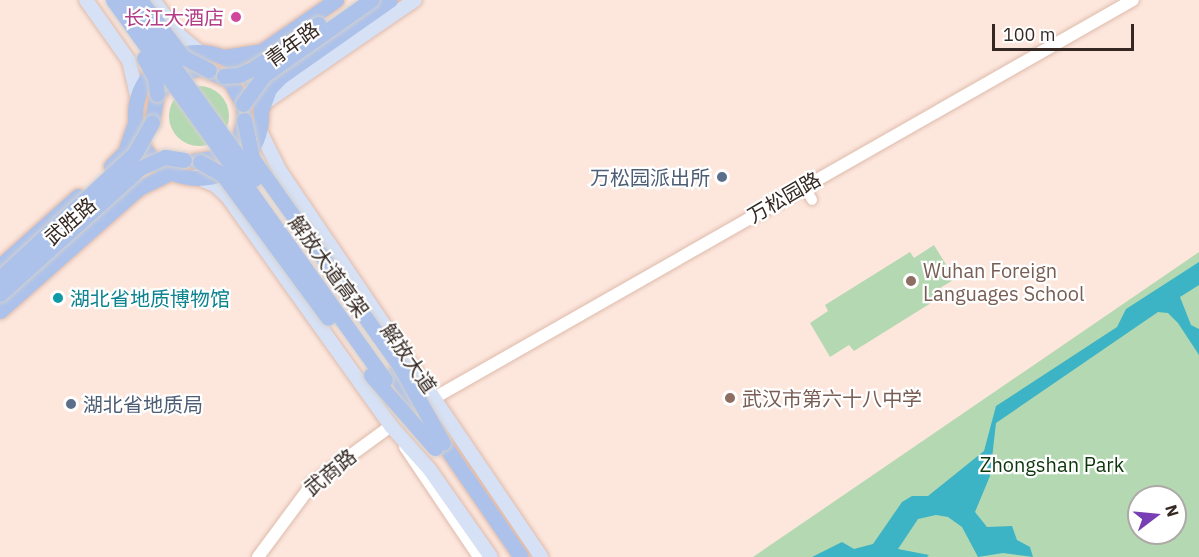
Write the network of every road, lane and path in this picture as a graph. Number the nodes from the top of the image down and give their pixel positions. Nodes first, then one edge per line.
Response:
1 (86, 0) edge
2 (101, 0) edge
3 (113, 0) edge
4 (126, 0) edge
5 (140, 0) edge
6 (153, 0) edge
7 (336, 0) edge
8 (353, 0) edge
9 (371, 0) edge
10 (390, 0) edge
11 (415, 0) edge
12 (1133, 0) edge
13 (200, 52) junction
14 (224, 57) junction
15 (209, 70) junction
16 (224, 76) junction
17 (157, 94) junction
18 (138, 99) junction
19 (243, 104) junction
20 (262, 108) junction
21 (136, 120) junction
22 (244, 120) junction
23 (259, 129) junction
24 (200, 162) junction
25 (172, 172) junction
26 (196, 177) junction
27 (804, 186) junction
28 (812, 200) dead end
29 (0, 266) edge
30 (0, 279) edge
31 (0, 294) edge
32 (0, 311) edge
33 (436, 397) junction
34 (392, 426) junction
35 (439, 446) junction
36 (258, 557) edge
37 (478, 557) edge
38 (491, 557) edge
39 (509, 557) edge
40 (521, 557) edge
41 (541, 557) edge

1 - 18 main road
2 - 17 main road, bridge
3 - 35 main road, 解放大道高架, bridge
4 - 35 main road, 解放大道高架, bridge
5 - 15 main road, bridge
6 - 13 main road
7 - 14 main road, 青年路
8 - 16 main road, bridge
9 - 19 main road, bridge
10 - 20 main road, 青年路
11 - 20 main road
12 - 27 street, 万松园路
13 - 14 main road
13 - 18 main road
14 - 20 main road
15 - 16 main road, bridge
15 - 17 main road, bridge
16 - 19 main road
17 - 30 main road, bridge
18 - 21 main road
19 - 22 main road, bridge
20 - 23 main road
21 - 25 main road
21 - 29 main road, 武胜路
22 - 24 main road, bridge
22 - 35 main road, bridge
23 - 26 main road
23 - 33 main road, 解放大道
24 - 31 main road, bridge
24 - 35 main road, bridge
25 - 26 main road
25 - 32 main road, 武胜路
26 - 34 main road
27 - 28 street
27 - 33 street, 万松园路
33 - 41 main road, 解放大道
34 - 36 street, 武商路
34 - 37 street
34 - 38 main road
35 - 39 main road, 解放大道高架
35 - 40 main road, 解放大道高架

